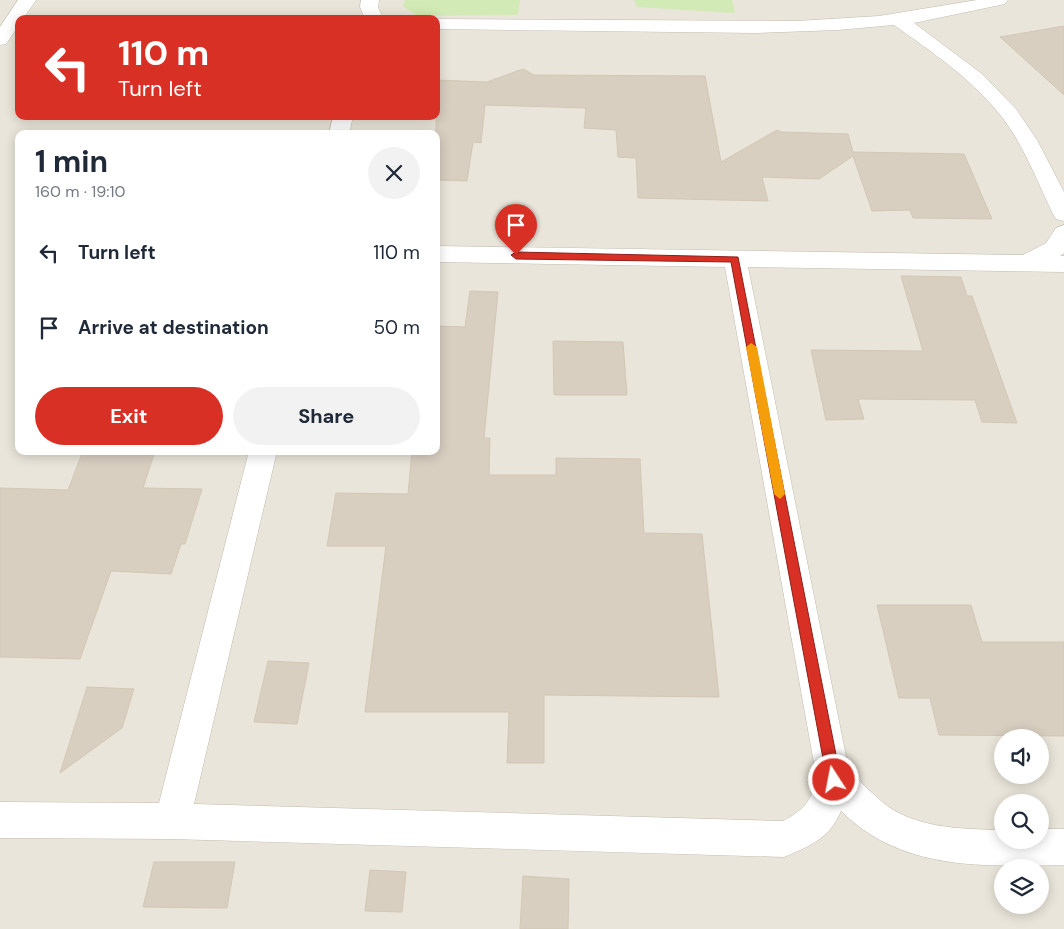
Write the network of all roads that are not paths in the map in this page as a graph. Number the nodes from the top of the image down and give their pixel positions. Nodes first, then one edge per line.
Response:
1 (27, 0) edge
2 (370, 0) edge
3 (998, 0) edge
4 (17, 15) edge
5 (372, 15) edge
6 (15, 18) edge
7 (897, 19) junction
8 (440, 24) edge
9 (0, 40) edge
10 (1064, 214) edge
11 (1064, 233) edge
12 (440, 254) edge
13 (735, 259) junction
14 (1027, 263) junction
15 (1064, 264) edge
16 (262, 455) edge
17 (834, 780) junction
18 (0, 820) edge
19 (172, 821) junction
20 (1064, 847) edge

1 - 4 street
2 - 5 street
3 - 7 street
6 - 9 street
7 - 8 street
7 - 10 street
11 - 14 street
12 - 13 street
13 - 14 street
13 - 17 street
14 - 15 street
16 - 19 street
17 - 19 street
17 - 20 street
18 - 19 street

